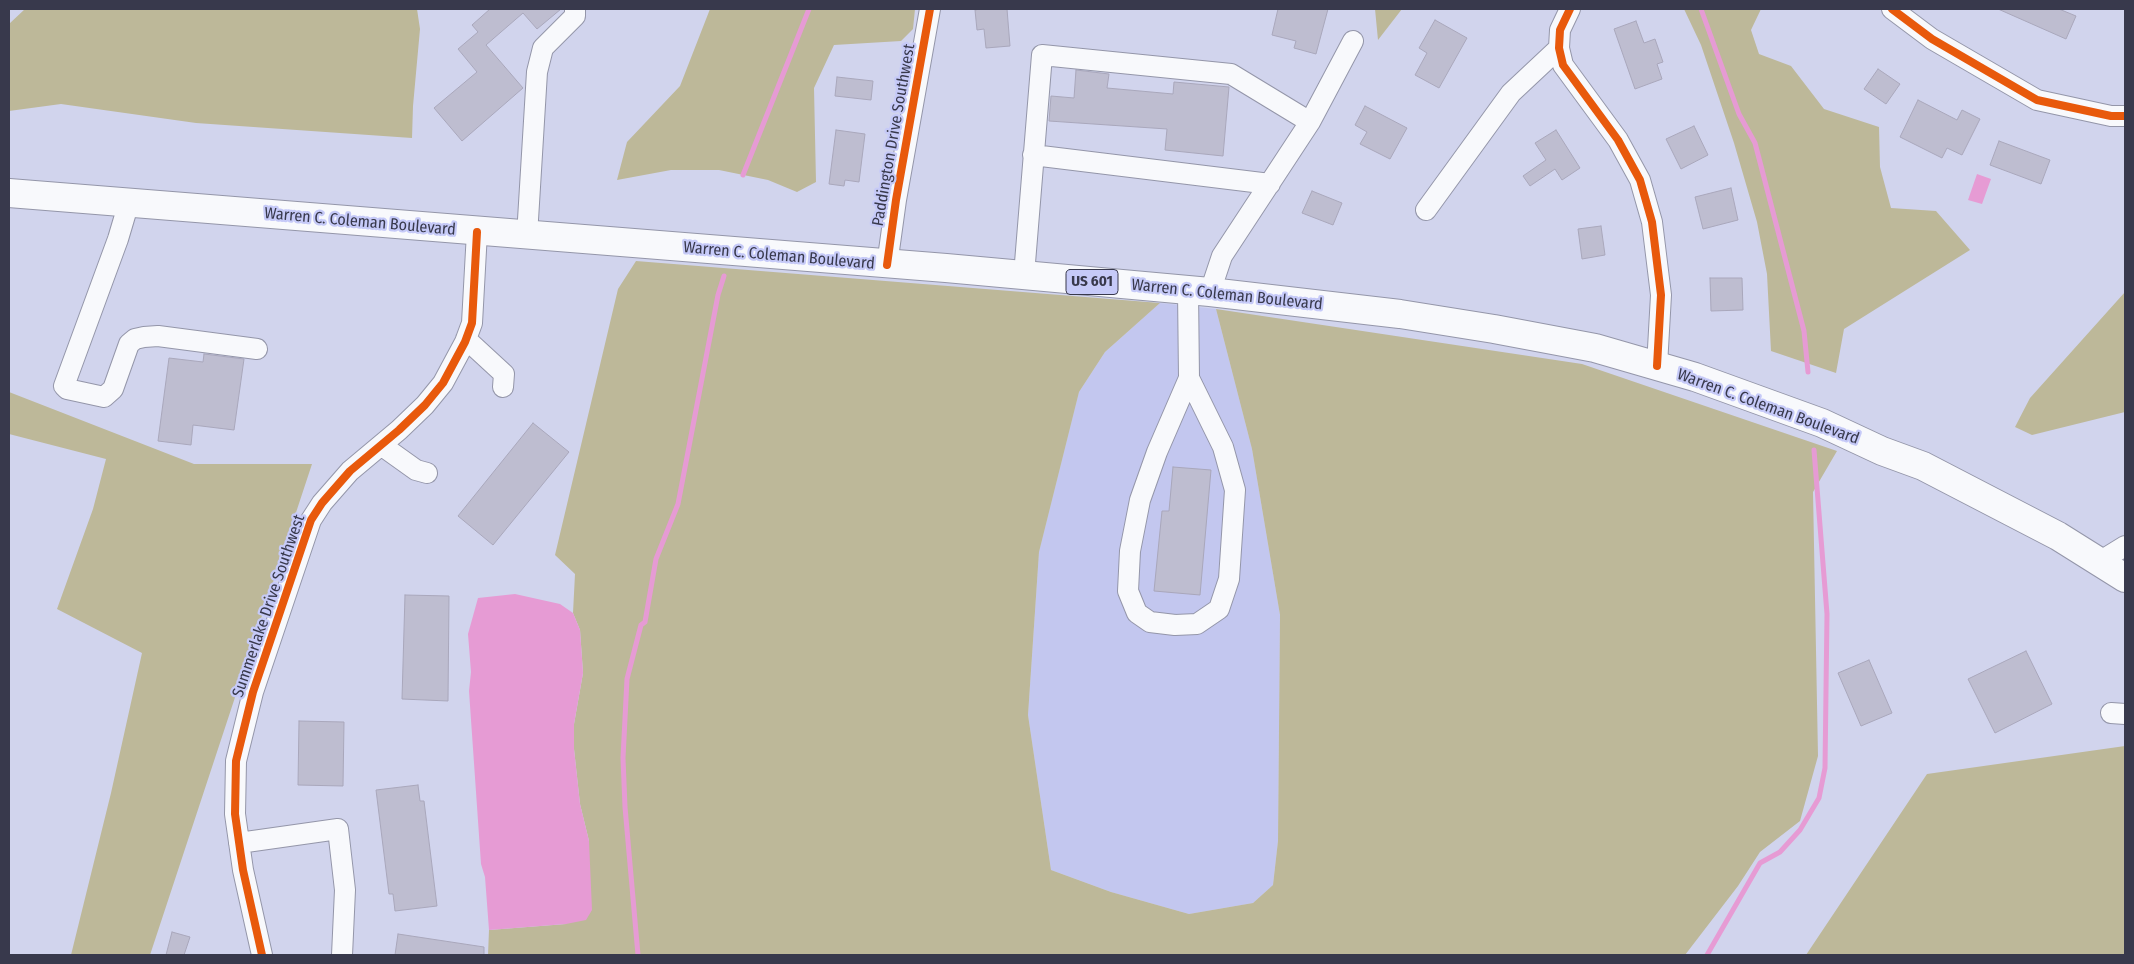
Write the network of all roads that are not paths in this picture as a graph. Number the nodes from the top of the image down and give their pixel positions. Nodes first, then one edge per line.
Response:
1 (575, 9) edge
2 (930, 9) edge
3 (1570, 9) edge
4 (1892, 9) edge
5 (1353, 41) dead end
6 (1559, 48) junction
7 (2125, 116) edge
8 (1310, 122) junction
9 (1033, 155) junction
10 (1270, 184) junction
11 (9, 193) edge
12 (129, 202) junction
13 (1426, 210) dead end
14 (477, 232) junction
15 (527, 236) junction
16 (887, 265) junction
17 (1024, 276) junction
18 (1199, 292) junction
19 (466, 339) junction
20 (257, 349) dead end
21 (1657, 366) junction
22 (1189, 378) junction
23 (503, 387) dead end
24 (381, 445) junction
25 (427, 473) dead end
26 (2125, 546) edge
27 (2100, 562) junction
28 (2125, 578) edge
29 (239, 843) junction
30 (262, 955) edge
31 (342, 955) edge

1 - 15 street
2 - 16 street, Paddington Drive Southwest
3 - 6 street
4 - 7 street
5 - 8 street
6 - 13 street
6 - 21 street
8 - 9 street
8 - 10 street
9 - 10 street
9 - 17 street
10 - 18 street
11 - 12 highway, Warren C. Coleman Boulevard / US 601
12 - 14 highway, Warren C. Coleman Boulevard / US 601
12 - 20 street
14 - 15 highway, Warren C. Coleman Boulevard / US 601
14 - 19 street, Summerlake Drive Southwest
15 - 16 highway, Warren C. Coleman Boulevard / US 601
16 - 17 highway, Warren C. Coleman Boulevard / US 601
17 - 18 highway, Warren C. Coleman Boulevard / US 601
18 - 21 highway, Warren C. Coleman Boulevard / US 601
18 - 22 street
19 - 23 street
19 - 24 street, Summerlake Drive Southwest
21 - 27 highway, Warren C. Coleman Boulevard / US 601
22 - 22 street
24 - 25 street
24 - 29 street, Summerlake Drive Southwest
26 - 27 street
27 - 28 highway, Warren C. Coleman Boulevard / US 601
29 - 30 street, Summerlake Drive Southwest
29 - 31 street

